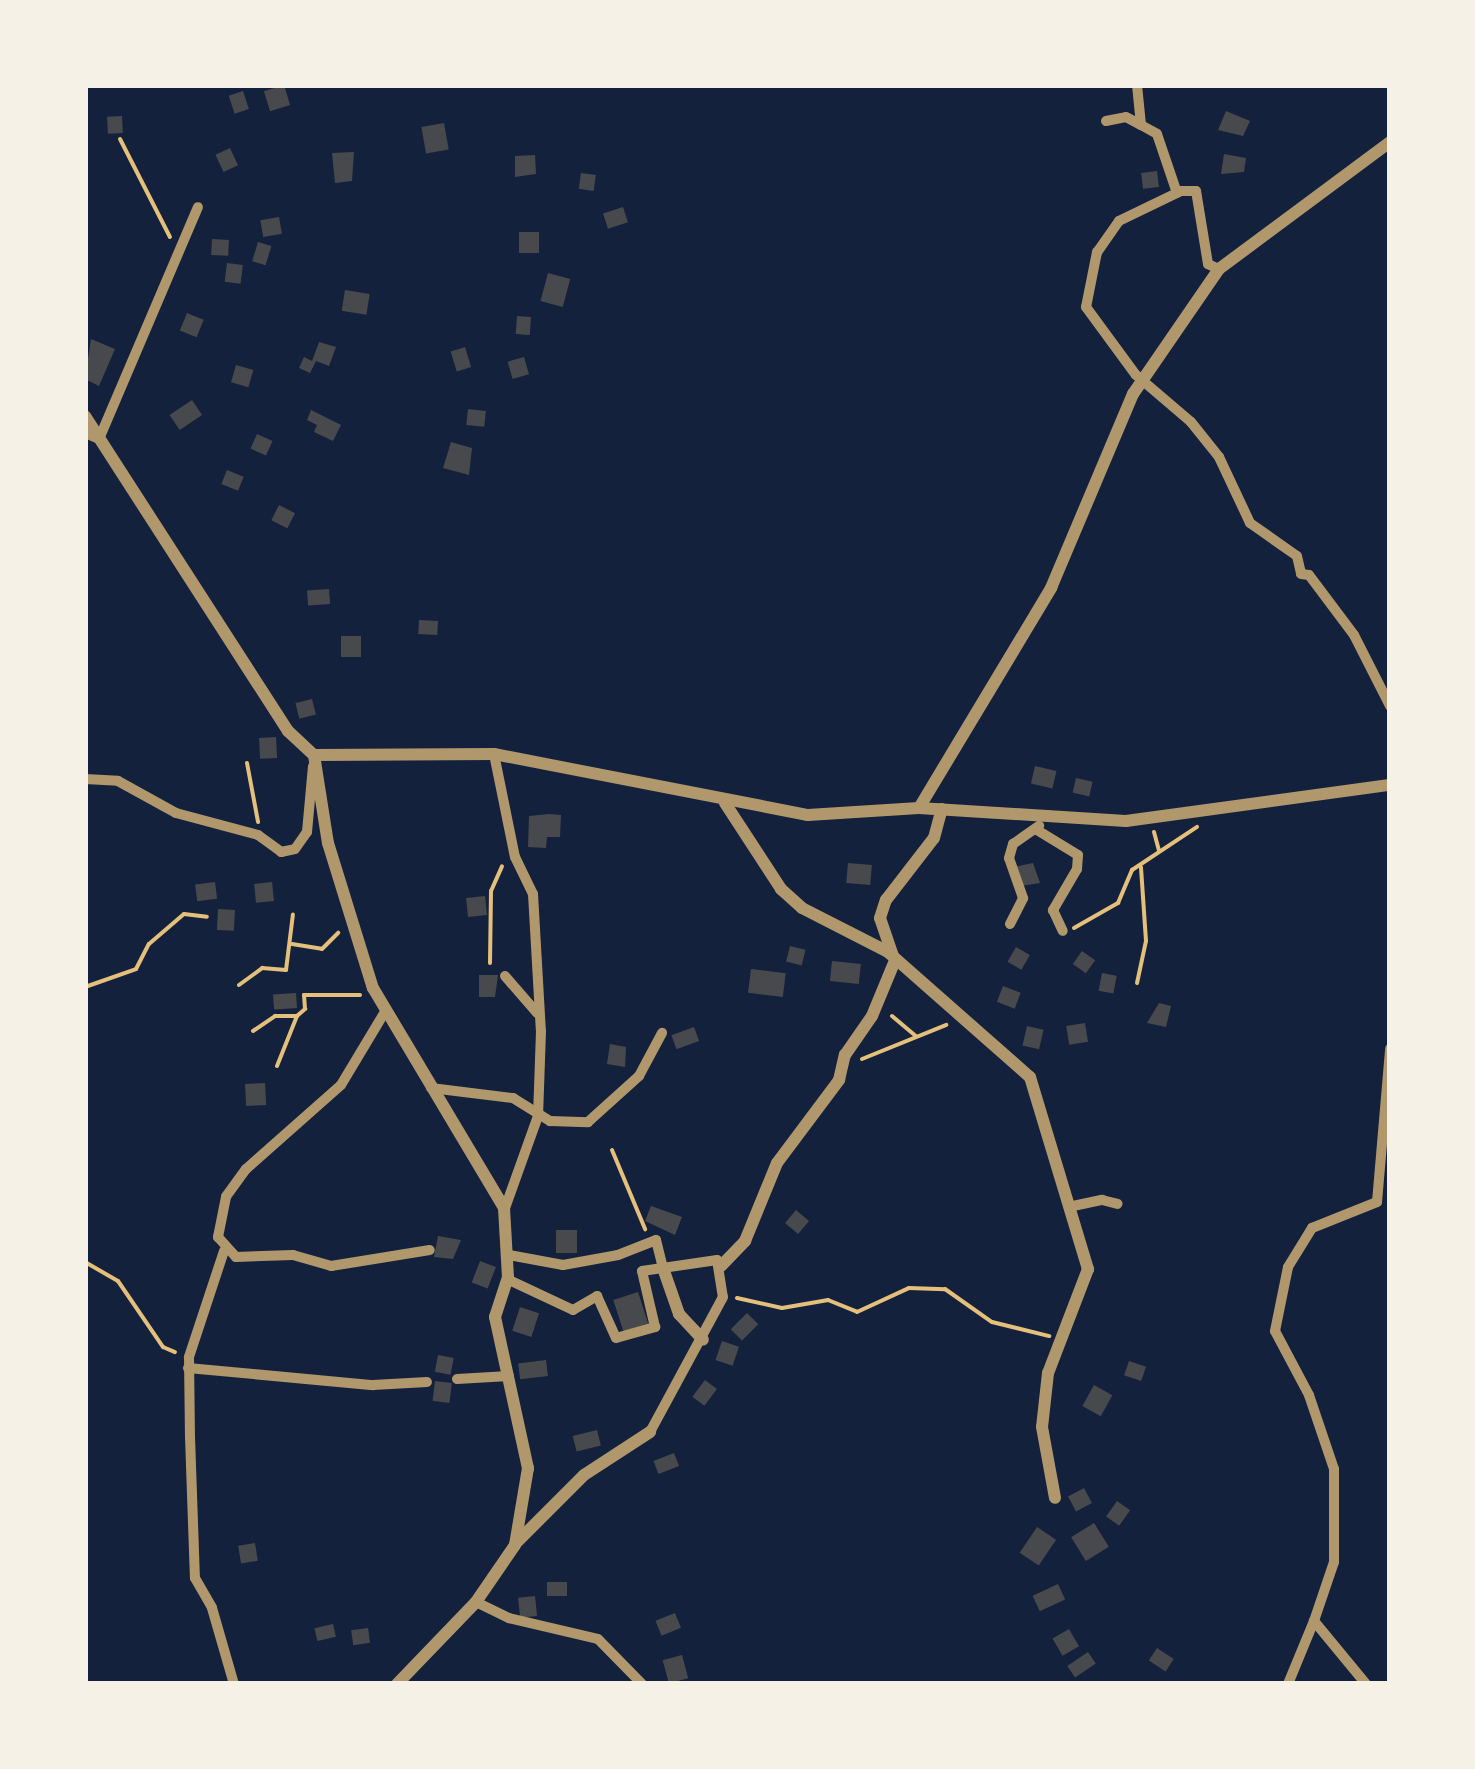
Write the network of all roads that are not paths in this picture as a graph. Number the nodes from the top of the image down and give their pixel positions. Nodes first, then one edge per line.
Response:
1 (1138, 85) edge
2 (1106, 121) dead end
3 (1141, 125) junction
4 (1390, 142) edge
5 (1176, 194) junction
6 (198, 207) dead end
7 (1219, 270) junction
8 (1142, 380) junction
9 (85, 416) edge
10 (85, 434) edge
11 (99, 438) junction
12 (1390, 706) edge
13 (494, 754) junction
14 (314, 755) junction
15 (85, 779) edge
16 (1390, 785) edge
17 (725, 803) junction
18 (919, 808) junction
19 (942, 809) junction
20 (1044, 816) junction
21 (1037, 830) junction
22 (1010, 924) dead end
23 (1063, 931) road end
24 (894, 960) junction
25 (505, 976) dead end
26 (386, 1010) junction
27 (540, 1018) junction
28 (662, 1033) dead end
29 (1390, 1049) edge
30 (431, 1088) junction
31 (538, 1116) junction
32 (1118, 1204) dead end
33 (1073, 1206) junction
34 (504, 1212) junction
35 (430, 1250) dead end
36 (224, 1251) junction
37 (509, 1255) junction
38 (722, 1266) junction
39 (663, 1268) junction
40 (508, 1279) junction
41 (703, 1340) junction
42 (189, 1362) junction
43 (509, 1376) junction
44 (457, 1379) dead end
45 (428, 1382) dead end
46 (650, 1432) joint
47 (1056, 1498) dead end
48 (515, 1545) junction
49 (476, 1602) junction
50 (1314, 1621) junction
51 (234, 1684) edge
52 (397, 1684) edge
53 (642, 1684) edge
54 (1288, 1684) edge
55 (1366, 1684) edge

1 - 3 street
2 - 3 street
3 - 5 street
4 - 7 street
5 - 7 street
5 - 8 street
6 - 11 street
7 - 8 street
8 - 12 street
8 - 18 street
9 - 11 street
10 - 11 street
11 - 14 street
13 - 14 street
13 - 17 street
13 - 27 street
14 - 15 street
14 - 26 street
16 - 20 street
17 - 18 street
17 - 24 street
18 - 19 street
19 - 20 street
19 - 24 street
20 - 21 street
21 - 22 street
21 - 23 street
24 - 33 street
24 - 38 street
25 - 27 street
26 - 30 street
26 - 36 street
27 - 31 street
28 - 31 street
29 - 50 street
30 - 31 street
30 - 34 street
31 - 34 street
32 - 33 street
33 - 47 street
34 - 37 street
35 - 36 street
36 - 42 street
37 - 39 street
37 - 40 street
38 - 39 street
38 - 41 street
39 - 40 street
39 - 41 street
40 - 43 street
41 - 46 street
42 - 45 street
42 - 51 street
43 - 44 street
43 - 48 street
46 - 48 street
48 - 49 street
49 - 52 street
49 - 53 street
50 - 54 street
50 - 55 street

